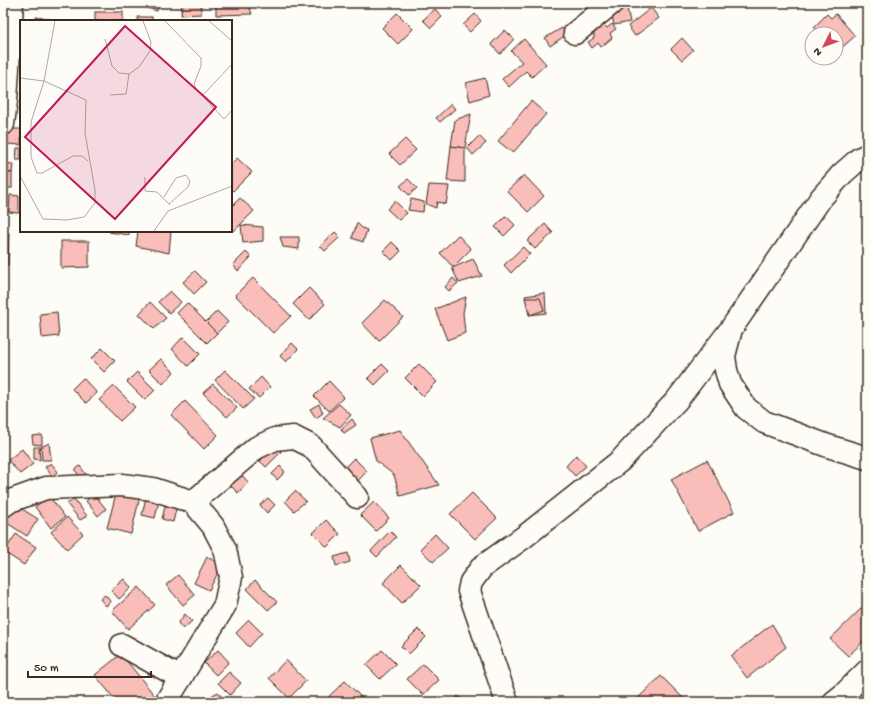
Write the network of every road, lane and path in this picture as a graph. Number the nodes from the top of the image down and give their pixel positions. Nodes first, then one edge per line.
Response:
1 (12, 3) edge
2 (612, 3) edge
3 (575, 33) dead end
4 (4, 101) edge
5 (3, 124) edge
6 (867, 155) edge
7 (731, 329) junction
8 (867, 458) edge
9 (357, 498) dead end
10 (194, 502) junction
11 (3, 506) edge
12 (122, 646) dead end
13 (867, 671) edge
14 (181, 678) junction
15 (166, 702) edge
16 (507, 702) edge
17 (834, 702) edge

1 - 4 street
2 - 3 street
4 - 5 street
6 - 7 street
7 - 8 street
7 - 16 street
9 - 10 street
10 - 11 street
10 - 14 street
12 - 14 street
13 - 17 street
14 - 15 street

